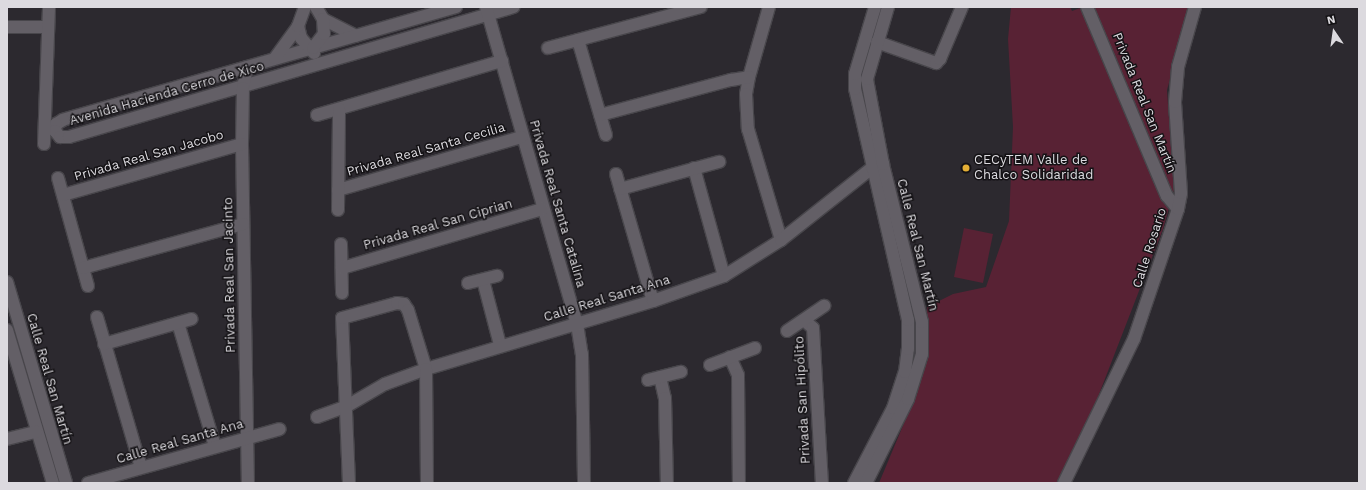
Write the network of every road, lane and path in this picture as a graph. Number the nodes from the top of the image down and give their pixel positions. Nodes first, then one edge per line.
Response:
1 (49, 7) edge
2 (305, 7) edge
3 (316, 7) edge
4 (456, 7) edge
5 (513, 7) edge
6 (701, 7) edge
7 (769, 7) edge
8 (875, 7) edge
9 (888, 7) edge
10 (962, 7) edge
11 (1087, 7) edge
12 (1195, 7) edge
13 (487, 11) edge
14 (323, 19) junction
15 (298, 26) junction
16 (7, 27) edge
17 (48, 27) junction
18 (356, 36) junction
19 (578, 40) junction
20 (877, 42) junction
21 (313, 48) junction
22 (548, 48) dead end
23 (275, 58) junction
24 (502, 61) junction
25 (318, 64) junction
26 (247, 67) junction
27 (749, 77) junction
28 (243, 88) junction
29 (338, 108) junction
30 (317, 115) dead end
31 (600, 115) junction
32 (606, 135) dead end
33 (522, 137) junction
34 (44, 144) dead end
35 (242, 144) junction
36 (718, 162) dead end
37 (877, 166) junction
38 (694, 168) junction
39 (1180, 171) junction
40 (616, 174) dead end
41 (1159, 175) junction
42 (58, 178) dead end
43 (620, 189) junction
44 (338, 190) junction
45 (63, 195) junction
46 (1178, 209) junction
47 (338, 210) dead end
48 (543, 210) junction
49 (243, 224) junction
50 (781, 240) junction
51 (341, 244) dead end
52 (83, 268) junction
53 (342, 268) junction
54 (497, 276) dead end
55 (724, 276) junction
56 (482, 280) junction
57 (7, 282) edge
58 (468, 283) dead end
59 (88, 286) dead end
60 (342, 293) dead end
61 (653, 301) junction
62 (824, 306) dead end
63 (97, 317) dead end
64 (191, 319) dead end
65 (804, 320) junction
66 (178, 323) junction
67 (578, 324) junction
68 (7, 330) edge
69 (787, 331) dead end
70 (104, 344) junction
71 (500, 346) junction
72 (755, 348) dead end
73 (730, 357) junction
74 (710, 365) dead end
75 (426, 369) junction
76 (681, 372) dead end
77 (660, 377) junction
78 (648, 380) dead end
79 (347, 406) junction
80 (317, 417) dead end
81 (280, 429) dead end
82 (36, 432) junction
83 (246, 438) junction
84 (7, 439) edge
85 (214, 446) junction
86 (141, 467) junction
87 (53, 483) edge
88 (66, 483) edge
89 (88, 483) edge
90 (248, 483) edge
91 (349, 483) edge
92 (426, 483) edge
93 (584, 483) edge
94 (666, 483) edge
95 (739, 483) edge
96 (822, 483) edge
97 (854, 483) edge
98 (866, 483) edge
99 (1064, 483) edge

1 - 17 street
2 - 15 street
3 - 14 street
4 - 18 street, Avenida Hacienda Cerro de Xico
5 - 13 street, Avenida Hacienda Cerro de Xico
6 - 19 street
7 - 27 street
8 - 37 street, Calle Real San Martín
9 - 20 street, Calle Real San Martín
10 - 20 street
11 - 41 street, Privada Real San Martín
12 - 39 street, Calle Rosario
13 - 24 street, Privada Real Santa Catalina
13 - 25 street, Avenida Hacienda Cerro de Xico
14 - 18 street
14 - 21 street
15 - 21 street
15 - 23 street
16 - 17 street
17 - 34 street
18 - 21 street, Avenida Hacienda Cerro de Xico
19 - 22 street
19 - 31 street
20 - 37 street, Calle Real San Martín
21 - 23 street, Avenida Hacienda Cerro de Xico
21 - 25 street
23 - 26 street, Avenida Hacienda Cerro de Xico
24 - 29 street
24 - 33 street, Privada Real Santa Catalina
25 - 28 street, Avenida Hacienda Cerro de Xico
26 - 28 street, Privada Real San Jacinto
26 - 28 street, Avenida Hacienda Cerro de Xico
27 - 31 street
27 - 50 street
28 - 35 street, Privada Real San Jacinto
29 - 30 street
29 - 44 street, Privada Real Santa Cecilia
31 - 32 street
33 - 44 street, Privada Real Santa Cecilia
33 - 48 street, Privada Real Santa Catalina
35 - 45 street, Privada Real San Jacobo
35 - 49 street, Privada Real San Jacinto
36 - 38 street
37 - 50 street, Calle Real Santa Ana
37 - 97 street, Calle Real San Martín
37 - 98 street, Calle Real San Martín
38 - 43 street
38 - 55 street
39 - 41 street
39 - 46 street, Calle Rosario
40 - 43 street
41 - 46 street, Privada Real San Martín
42 - 45 street, Privada Real San Jacobo
43 - 61 street
44 - 47 street, Privada Real Santa Cecilia
45 - 52 street, Privada Real San Jacobo
46 - 99 street, Calle Rosario
48 - 53 street, Privada Real San Ciprian
48 - 67 street, Privada Real Santa Catalina
49 - 52 street
49 - 83 street, Privada Real San Jacinto
50 - 55 street, Calle Real Santa Ana
51 - 53 street
52 - 59 street, Privada Real San Jacobo
53 - 60 street
54 - 56 street
55 - 61 street, Calle Real Santa Ana
56 - 58 street
56 - 71 street
57 - 88 street, Calle Real San Martín
61 - 67 street, Calle Real Santa Ana
62 - 65 street
63 - 70 street
64 - 66 street
65 - 69 street
65 - 96 street, Privada San Hipólito
66 - 70 street
66 - 85 street
67 - 71 street, Calle Real Santa Ana
67 - 93 street, Privada Real Santa Catalina
68 - 82 street, Calle Real San Martín
70 - 86 street
71 - 75 street, Calle Real Santa Ana
72 - 73 street
73 - 74 street
73 - 95 street
75 - 79 street, Calle Real Santa Ana
75 - 79 street
75 - 92 street
76 - 77 street
77 - 78 street
77 - 94 street
79 - 80 street, Calle Real Santa Ana
79 - 91 street
81 - 83 street, Calle Real Santa Ana
82 - 84 street
82 - 87 street, Calle Real San Martín
83 - 85 street, Calle Real Santa Ana
83 - 90 street, Privada Real San Jacinto
85 - 86 street, Calle Real Santa Ana
86 - 89 street, Calle Real Santa Ana

